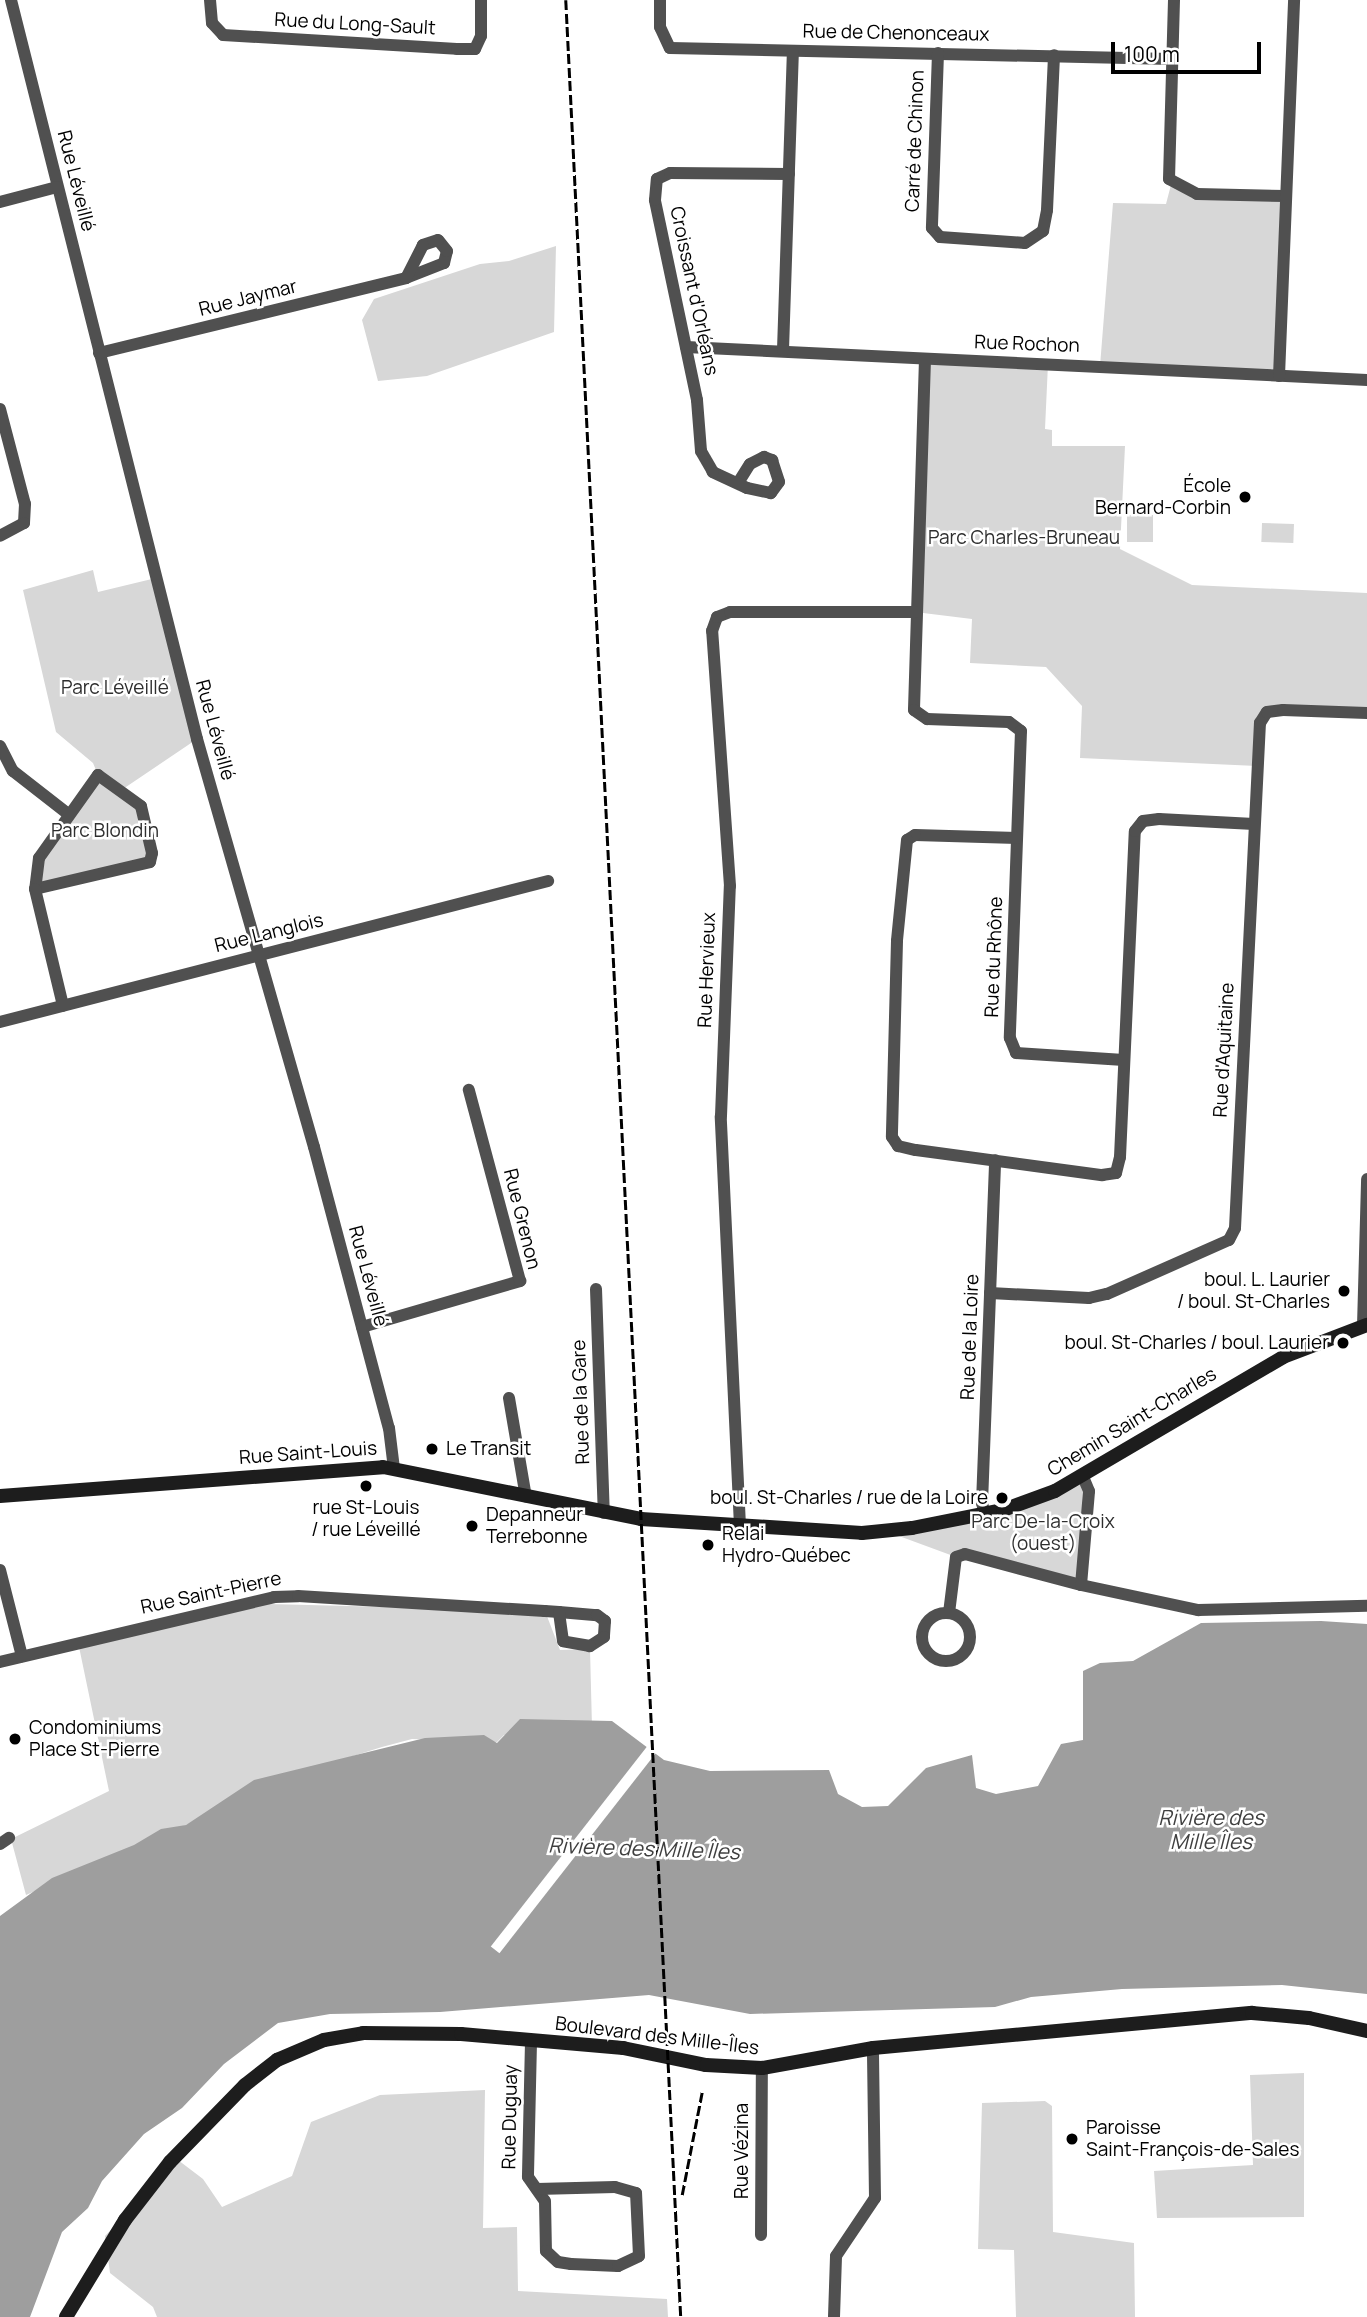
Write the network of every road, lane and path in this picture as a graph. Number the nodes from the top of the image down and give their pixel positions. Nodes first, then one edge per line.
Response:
1 (211, 0) edge
2 (481, 0) edge
3 (660, 0) edge
4 (1174, 0) edge
5 (1294, 0) edge
6 (7, 3) edge
7 (793, 51) junction
8 (938, 53) junction
9 (1054, 55) junction
10 (1172, 59) junction
11 (789, 174) junction
12 (57, 187) junction
13 (1285, 196) junction
14 (0, 202) edge
15 (405, 278) dead end
16 (686, 347) junction
17 (783, 350) junction
18 (100, 353) junction
19 (925, 359) junction
20 (1279, 376) junction
21 (1367, 380) edge
22 (0, 410) edge
23 (2, 425) edge
24 (738, 483) dead end
25 (0, 536) edge
26 (915, 612) junction
27 (1367, 713) edge
28 (0, 746) edge
29 (68, 814) junction
30 (1254, 824) junction
31 (1017, 838) junction
32 (548, 881) dead end
33 (36, 889) junction
34 (256, 956) junction
35 (63, 1006) junction
36 (0, 1023) edge
37 (1124, 1060) junction
38 (469, 1090) dead end
39 (996, 1160) junction
40 (1367, 1179) edge
41 (596, 1289) dead end
42 (990, 1293) junction
43 (1365, 1325) edge
44 (362, 1327) junction
45 (509, 1398) dead end
46 (394, 1467) junction
47 (1083, 1478) junction
48 (0, 1496) edge
49 (526, 1497) junction
50 (610, 1514) junction
51 (985, 1515) junction
52 (740, 1525) junction
53 (0, 1570) edge
54 (1081, 1586) junction
55 (1367, 1606) edge
56 (559, 1612) dead end
57 (949, 1613) dead end
58 (22, 1656) junction
59 (0, 1662) edge
60 (1367, 2031) edge
61 (531, 2042) junction
62 (873, 2048) junction
63 (762, 2068) junction
64 (537, 2189) junction
65 (761, 2235) dead end
66 (66, 2317) edge
67 (834, 2317) edge

1 - 2 street, Rue du Long-Sault
3 - 7 street, Rue de Chenonceaux
4 - 10 street
5 - 13 street
6 - 12 street, Rue Léveillé
7 - 8 street, Rue de Chenonceaux
7 - 11 street
8 - 9 street, Rue de Chenonceaux
8 - 9 street, Carré de Chinon
9 - 10 street, Rue de Chenonceaux
10 - 13 street
11 - 16 street, Croissant d'Orléans
11 - 17 street
12 - 14 street
12 - 18 street, Rue Léveillé
13 - 20 street
15 - 18 street, Rue Jaymar
16 - 17 street, Rue Rochon
16 - 24 street, Croissant d'Orléans
17 - 19 street, Rue Rochon
18 - 34 street, Rue Léveillé
19 - 20 street, Rue Rochon
19 - 26 street
20 - 21 street, Rue Rochon
22 - 23 street
23 - 25 street
26 - 31 street
26 - 52 street, Rue Hervieux
27 - 30 street, Rue d'Aquitaine
28 - 29 street
29 - 33 street
29 - 33 street
30 - 37 street
30 - 42 street, Rue d'Aquitaine
31 - 37 street, Rue du Rhône
31 - 39 street
32 - 34 street, Rue Langlois
33 - 35 street
34 - 35 street, Rue Langlois
34 - 44 street, Rue Léveillé
35 - 36 street, Rue Langlois
37 - 39 street
38 - 44 street, Rue Grenon
39 - 42 street, Rue de la Loire
40 - 43 street
41 - 50 street, Rue de la Gare
42 - 51 street, Rue de la Loire
43 - 47 street, Chemin Saint-Charles
44 - 46 street, Rue Léveillé
45 - 49 street
46 - 48 street, Rue Saint-Louis
46 - 49 street, Rue Saint-Louis
47 - 51 street, Chemin Saint-Charles
47 - 54 street
49 - 50 street, Rue Saint-Louis
50 - 52 street, Chemin Saint-Charles
51 - 52 street, Chemin Saint-Charles
53 - 58 street
54 - 55 street
54 - 57 street
56 - 58 street, Rue Saint-Pierre
58 - 59 street, Rue Saint-Pierre
60 - 62 street, Boulevard des Mille-Îles
61 - 63 street, Boulevard des Mille-Îles
61 - 64 street, Rue Duguay
61 - 66 street, Boulevard des Mille-Îles
62 - 63 street, Boulevard des Mille-Îles
62 - 67 street
63 - 65 street, Rue Vézina
64 - 64 street, Rue Duguay

